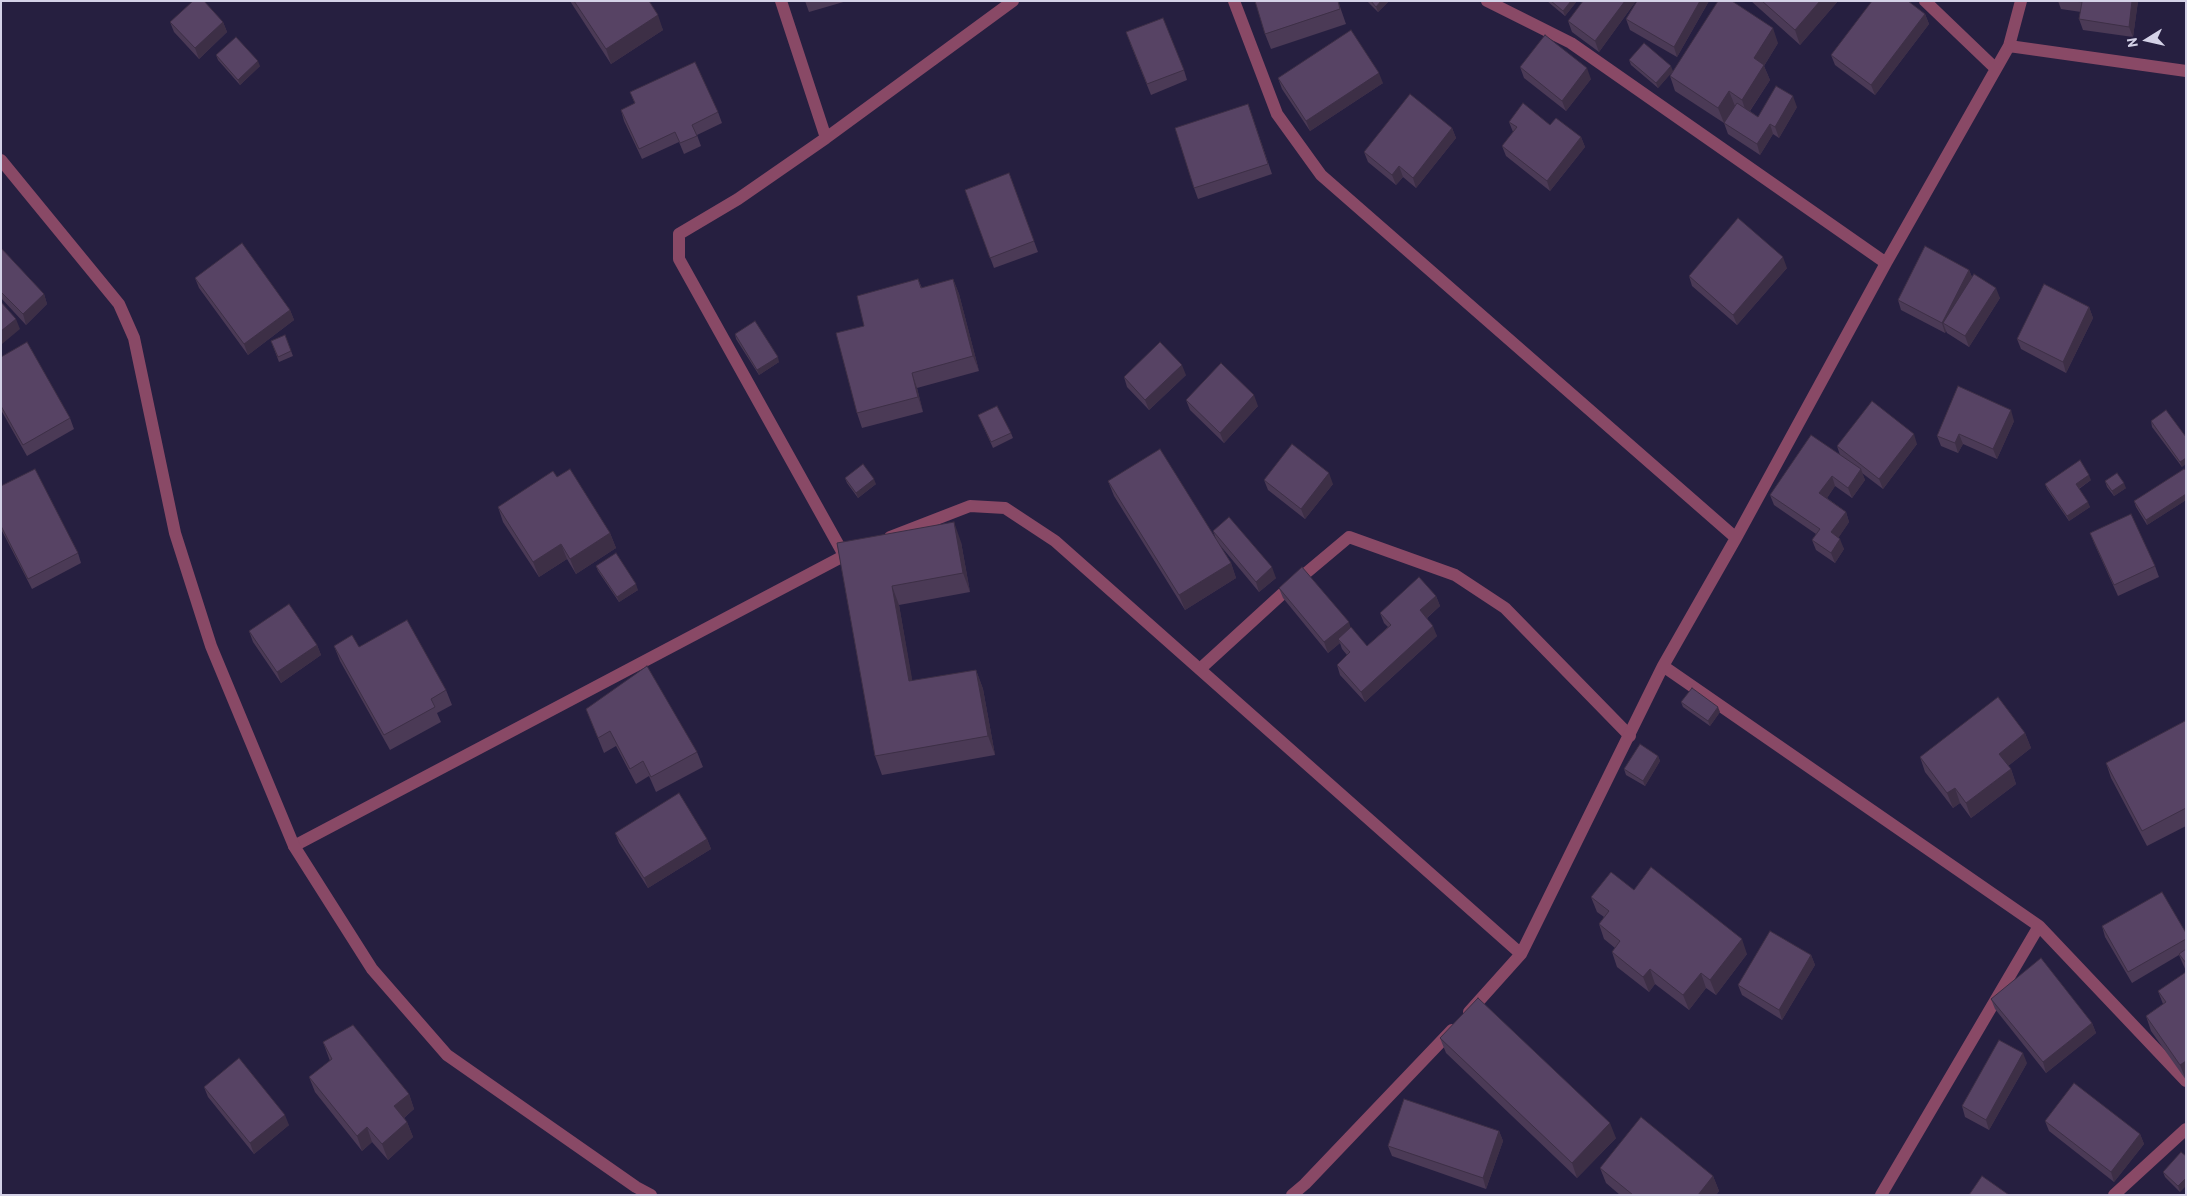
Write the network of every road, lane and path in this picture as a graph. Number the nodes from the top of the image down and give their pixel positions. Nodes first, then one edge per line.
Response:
1 (781, 1) edge
2 (1013, 1) edge
3 (1234, 1) edge
4 (1487, 1) edge
5 (1925, 1) edge
6 (2020, 1) edge
7 (2009, 46) junction
8 (1996, 69) junction
9 (2186, 71) edge
10 (826, 138) junction
11 (1, 160) edge
12 (1886, 263) junction
13 (1736, 538) junction
14 (880, 541) edge
15 (862, 548) edge
16 (844, 554) junction
17 (1664, 666) junction
18 (1200, 669) junction
19 (1630, 736) junction
20 (294, 846) junction
21 (2039, 926) junction
22 (1521, 954) junction
23 (2186, 1081) edge
24 (2186, 1130) edge
25 (651, 1195) edge
26 (1292, 1195) edge
27 (1881, 1195) edge
28 (2114, 1195) edge

1 - 10 street
2 - 10 street
3 - 13 street
4 - 12 street
5 - 8 street
6 - 7 street
7 - 8 street
7 - 9 street
8 - 12 street
10 - 16 street
11 - 20 street
12 - 13 street
13 - 17 street
14 - 18 street
15 - 16 street
16 - 20 street
17 - 19 street
17 - 21 street
18 - 19 street
18 - 22 street
19 - 22 street
20 - 25 street
21 - 23 street
21 - 27 street
22 - 26 street
24 - 28 street

